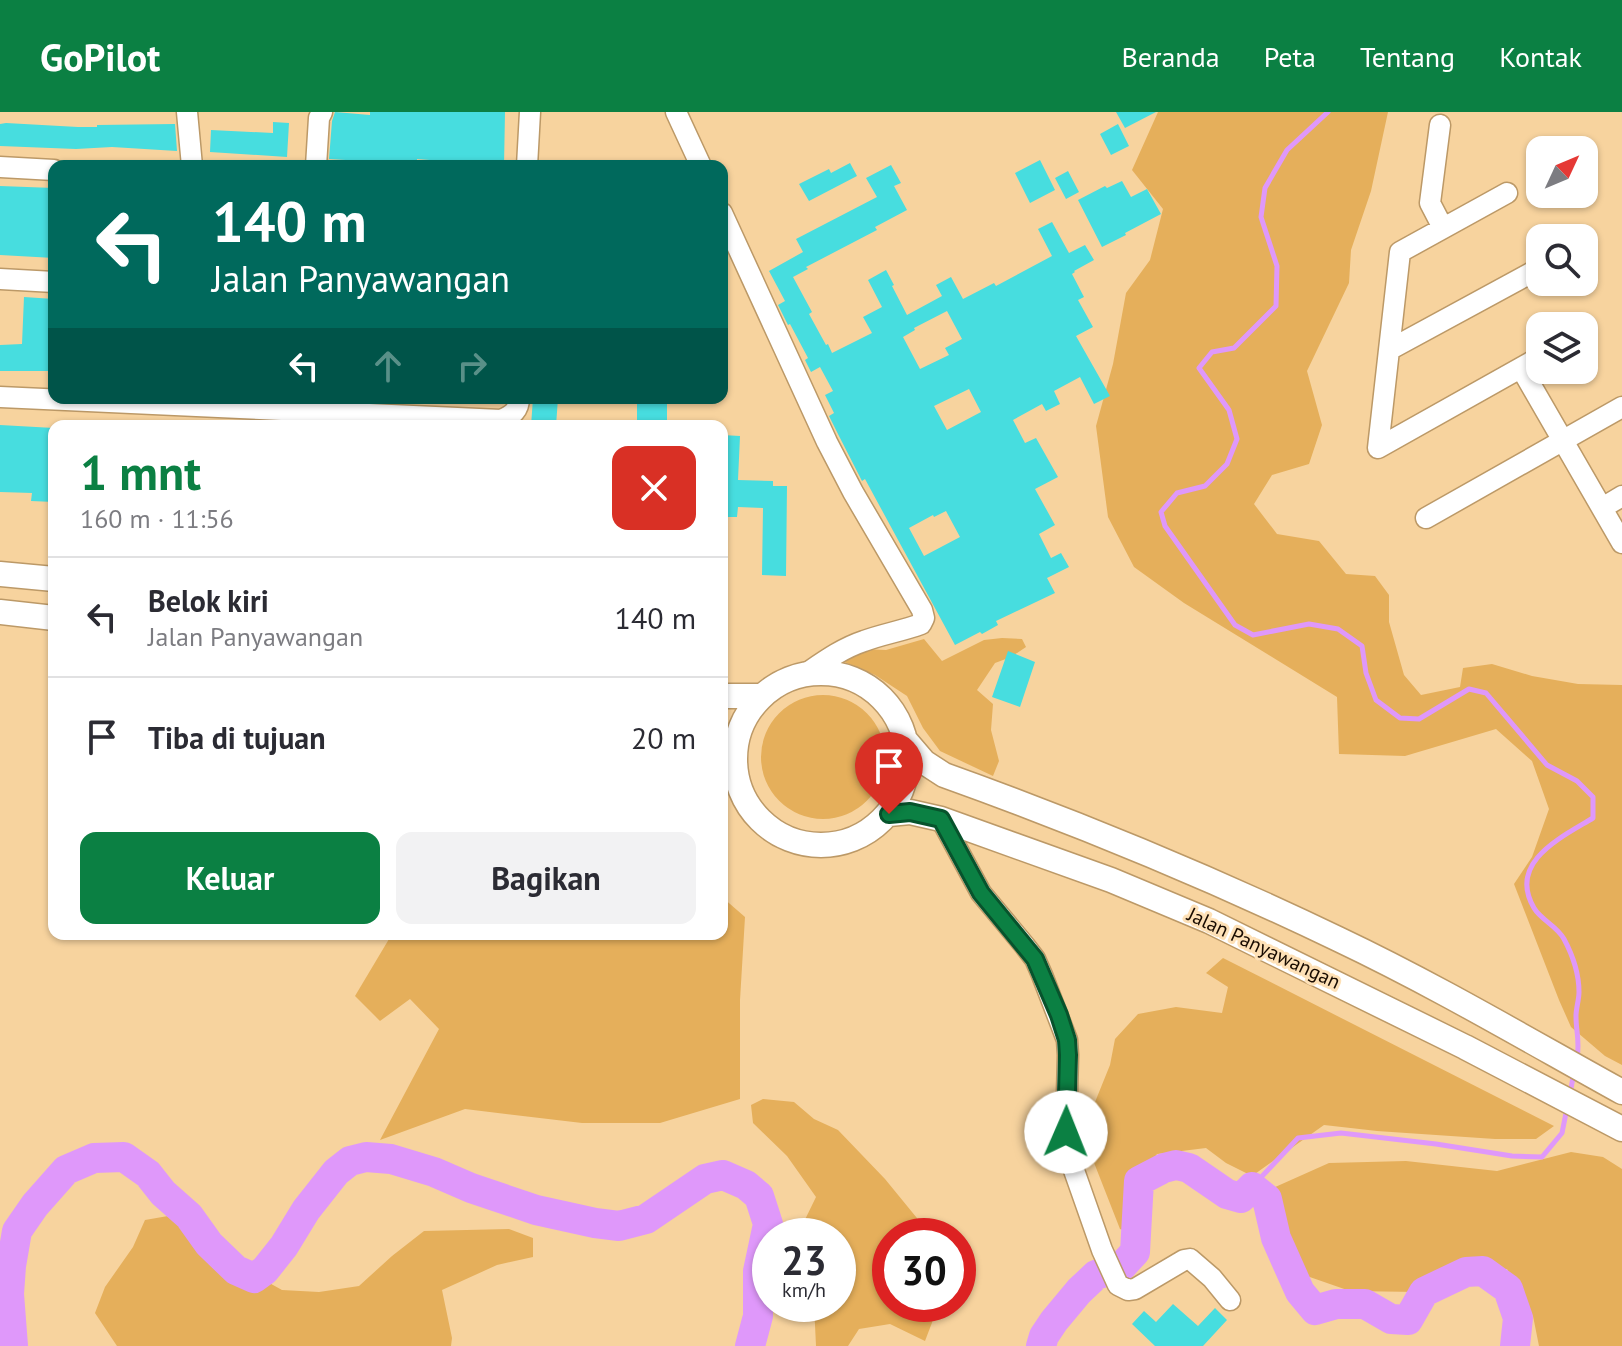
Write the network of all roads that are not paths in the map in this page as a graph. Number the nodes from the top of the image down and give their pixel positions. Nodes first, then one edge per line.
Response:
1 (187, 112) edge
2 (322, 112) edge
3 (530, 112) edge
4 (676, 112) edge
5 (1440, 125) dead end
6 (191, 160) edge
7 (316, 160) edge
8 (527, 160) edge
9 (698, 160) edge
10 (0, 167) edge
11 (48, 170) edge
12 (1507, 193) dead end
13 (728, 226) edge
14 (1443, 228) junction
15 (1526, 276) edge
16 (0, 279) edge
17 (48, 282) edge
18 (1389, 350) junction
19 (1526, 365) edge
20 (1521, 368) junction
21 (0, 397) edge
22 (48, 398) edge
23 (222, 404) edge
24 (519, 404) edge
25 (1622, 407) edge
26 (501, 420) edge
27 (501, 420) edge
28 (1563, 441) junction
29 (1622, 496) edge
30 (1602, 508) junction
31 (1426, 518) dead end
32 (1622, 543) edge
33 (0, 574) edge
34 (48, 578) edge
35 (0, 612) edge
36 (48, 617) edge
37 (807, 673) junction
38 (728, 696) edge
39 (761, 696) junction
40 (906, 741) junction
41 (728, 768) edge
42 (737, 781) junction
43 (889, 814) junction
44 (941, 819) junction
45 (1622, 1092) edge
46 (1619, 1127) edge
47 (1230, 1300) dead end

1 - 6 street
2 - 7 street
3 - 8 street
4 - 9 street
5 - 14 street
10 - 11 street
12 - 14 street
13 - 37 street
14 - 18 street
15 - 18 street
16 - 17 street
18 - 20 street
19 - 20 street
20 - 28 street
21 - 22 street
23 - 27 street
24 - 26 street
25 - 28 street
28 - 30 street
28 - 31 street
29 - 30 street
30 - 32 street
33 - 34 main road
35 - 36 main road
37 - 39 main road
37 - 40 main road
38 - 39 main road
39 - 42 main road
40 - 43 main road
40 - 45 main road, Jalan Panyawangan
41 - 42 main road
42 - 43 main road
43 - 44 main road, Jalan Panyawangan
44 - 46 main road, Jalan Panyawangan
44 - 47 street

